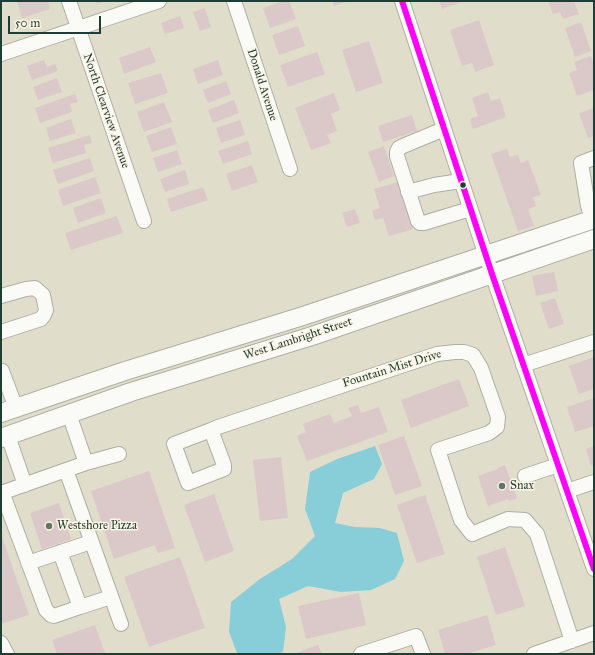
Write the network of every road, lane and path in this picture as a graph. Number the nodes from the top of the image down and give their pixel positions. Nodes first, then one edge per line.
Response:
1 (69, 1) edge
2 (159, 1) edge
3 (234, 1) edge
4 (402, 1) edge
5 (78, 28) junction
6 (1, 54) edge
7 (444, 129) junction
8 (594, 158) edge
9 (290, 168) dead end
10 (461, 181) junction
11 (408, 192) junction
12 (470, 209) junction
13 (593, 219) edge
14 (144, 222) dead end
15 (594, 238) edge
16 (485, 254) junction
17 (492, 274) junction
18 (1, 296) edge
19 (1, 332) edge
20 (594, 342) edge
21 (523, 365) junction
22 (1, 370) edge
23 (8, 410) edge
24 (69, 414) junction
25 (211, 430) dead end
26 (4, 437) edge
27 (119, 454) dead end
28 (86, 464) junction
29 (558, 465) junction
30 (66, 470) junction
31 (525, 476) dead end
32 (594, 482) edge
33 (25, 485) junction
34 (567, 491) junction
35 (2, 493) edge
36 (91, 542) junction
37 (60, 552) junction
38 (28, 563) junction
39 (594, 569) edge
40 (111, 596) junction
41 (80, 607) junction
42 (121, 624) dead end
43 (594, 633) edge
44 (572, 641) junction
45 (1, 643) edge
46 (7, 654) edge
47 (362, 654) edge
48 (423, 654) edge
49 (534, 654) edge

1 - 5 street, North Clearview Avenue
2 - 5 street
3 - 9 street, Donald Avenue
4 - 7 street
5 - 6 street
5 - 14 street, North Clearview Avenue
7 - 10 street
7 - 11 street
8 - 13 street
10 - 11 street
10 - 12 street
11 - 12 street
12 - 16 street
13 - 16 main road, West Lambright Street
15 - 17 main road, West Lambright Street
16 - 17 street
16 - 23 main road, West Lambright Street
17 - 21 street
17 - 24 main road, West Lambright Street
18 - 19 street
20 - 21 street
21 - 29 street
22 - 23 street
24 - 26 main road, West Lambright Street
24 - 28 street
25 - 44 street, Fountain Mist Drive
26 - 33 street
27 - 28 street
28 - 30 street
29 - 31 street
29 - 34 street
30 - 33 street
30 - 36 street
32 - 34 street
33 - 35 street
34 - 39 street
35 - 38 street
36 - 37 street
36 - 40 street
37 - 38 street
37 - 41 street
38 - 41 street
40 - 41 street
40 - 42 street
43 - 44 street
44 - 49 street
45 - 46 street
47 - 48 street

